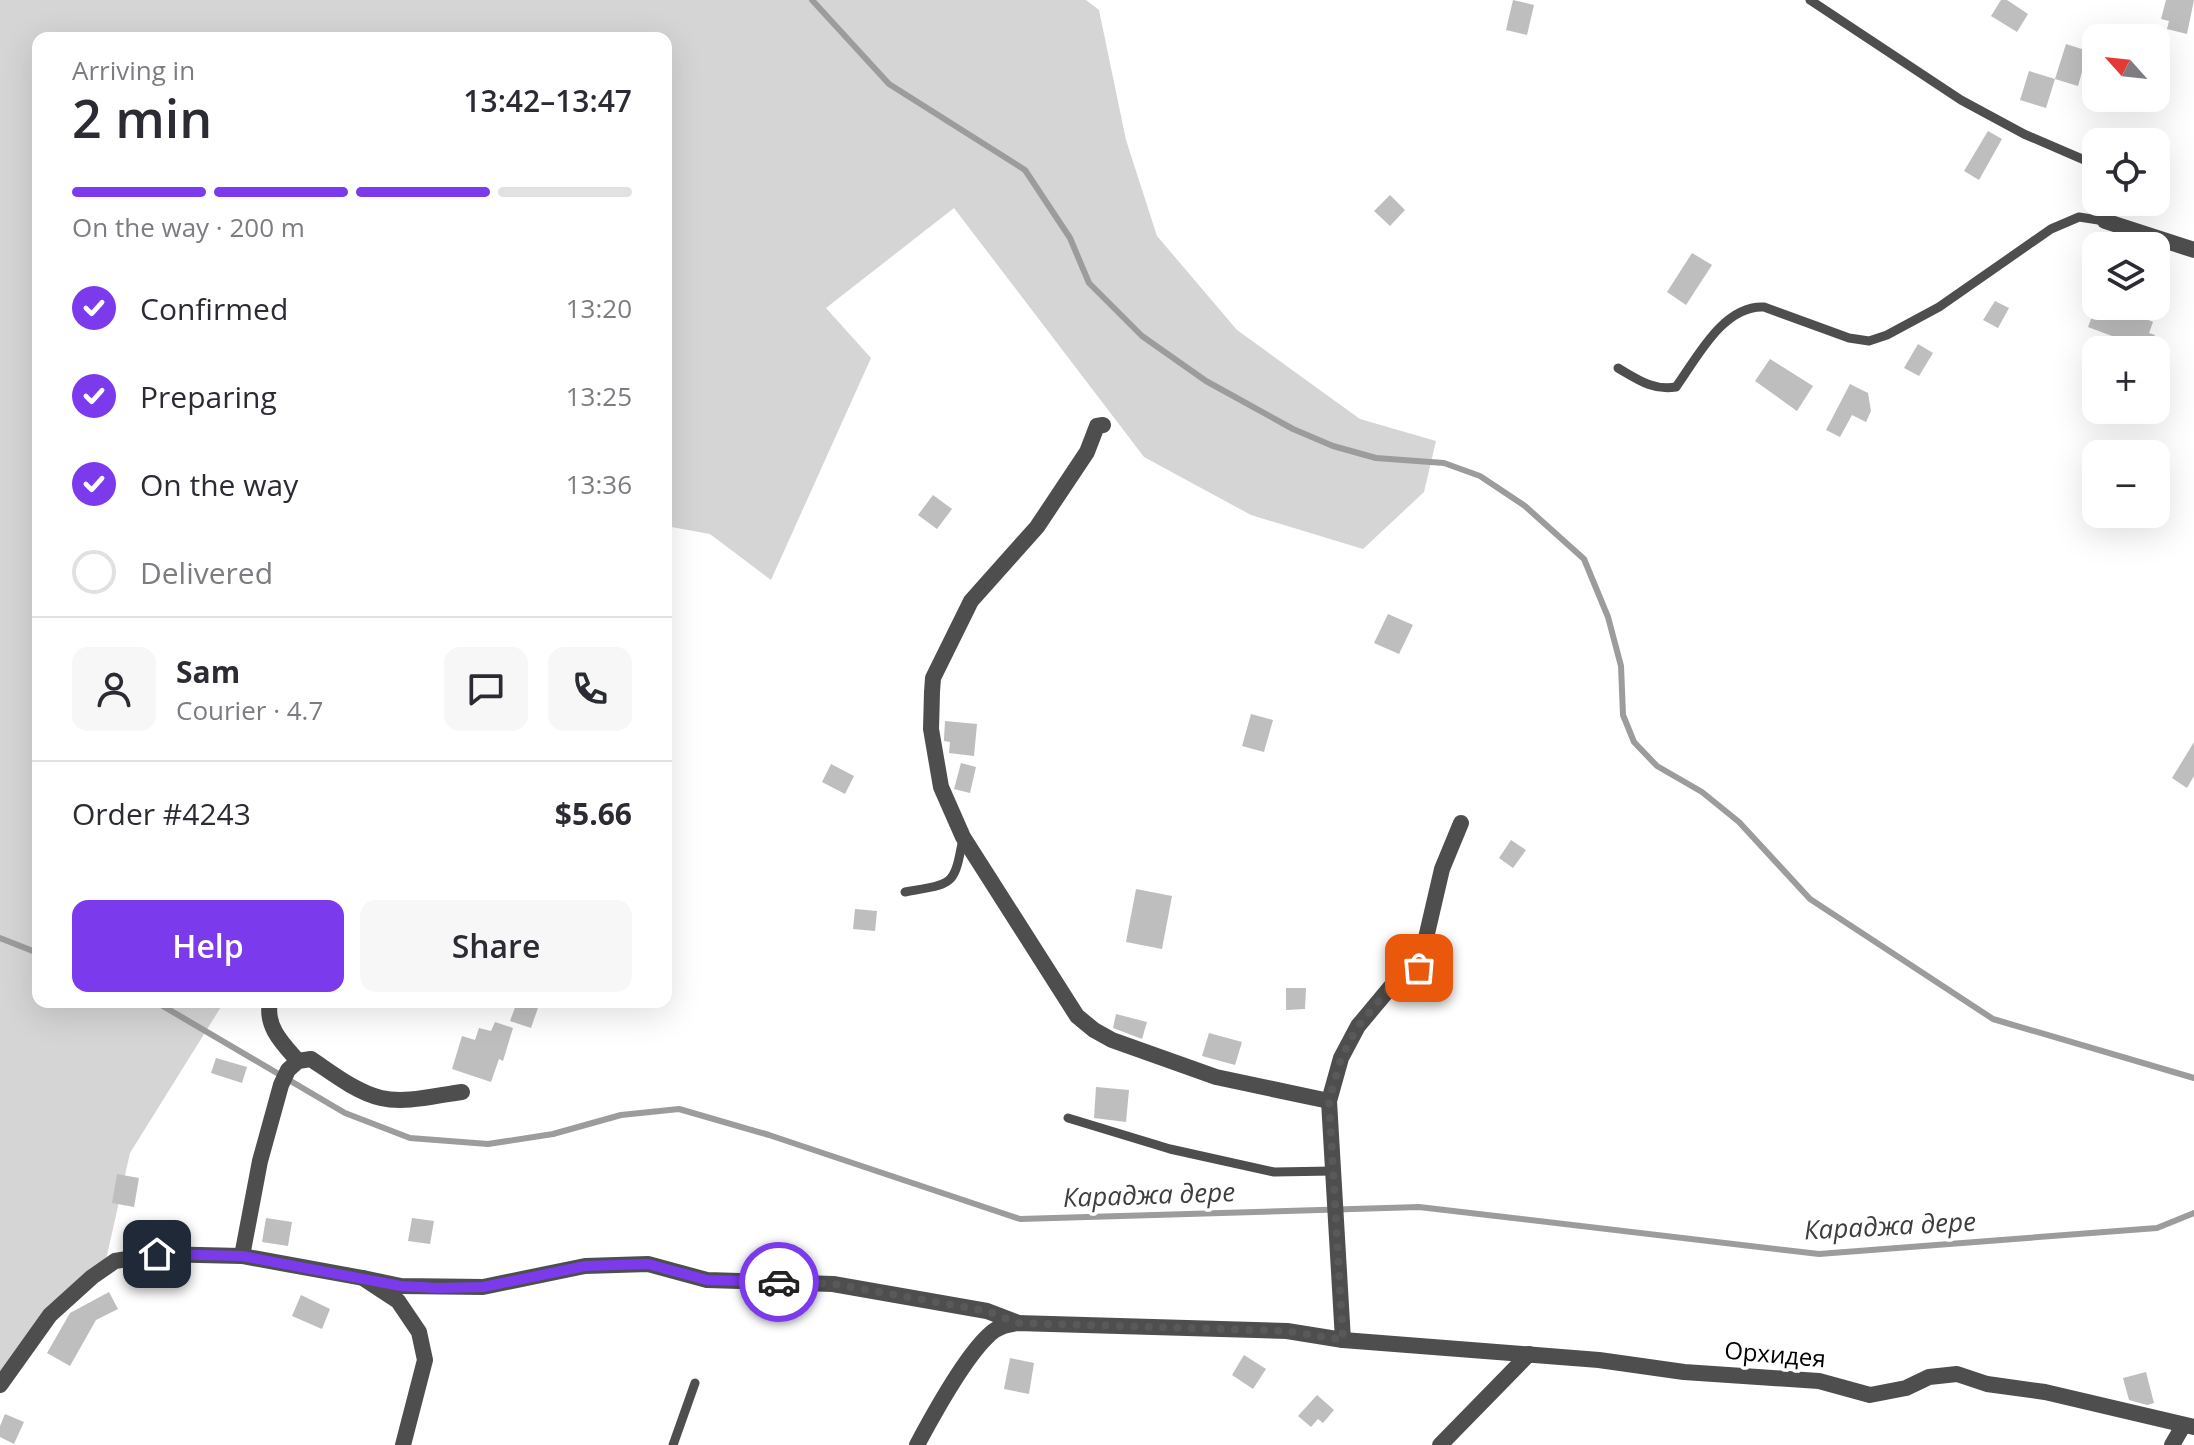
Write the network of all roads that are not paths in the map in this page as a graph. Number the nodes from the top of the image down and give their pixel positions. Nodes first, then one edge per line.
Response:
1 (1810, 0) edge
2 (2082, 159) edge
3 (2105, 216) edge
4 (2105, 221) junction
5 (2194, 250) edge
6 (1618, 368) dead end
7 (1103, 425) dead end
8 (1461, 823) dead end
9 (963, 837) junction
10 (905, 892) dead end
11 (268, 1008) edge
12 (289, 1072) junction
13 (462, 1092) dead end
14 (1329, 1101) junction
15 (1068, 1118) dead end
16 (1333, 1171) junction
17 (242, 1256) junction
18 (363, 1278) junction
19 (1017, 1323) junction
20 (1343, 1340) junction
21 (1529, 1354) junction
22 (695, 1383) dead end
23 (0, 1385) edge
24 (2188, 1426) edge
25 (403, 1445) edge
26 (673, 1445) edge
27 (917, 1445) edge
28 (1440, 1445) edge
29 (2172, 1445) edge

1 - 2 lane
3 - 4 lane
4 - 5 street
4 - 6 lane
7 - 9 street
8 - 14 street
9 - 10 lane
9 - 14 street
11 - 12 street
12 - 13 street
12 - 17 street
14 - 16 street
15 - 16 lane
16 - 20 street
17 - 18 street
17 - 23 street
18 - 19 street
18 - 25 street
19 - 20 street, Орхидея
19 - 27 street
20 - 21 street, Орхидея
21 - 24 street, Орхидея
21 - 28 street
22 - 26 lane
24 - 29 street

